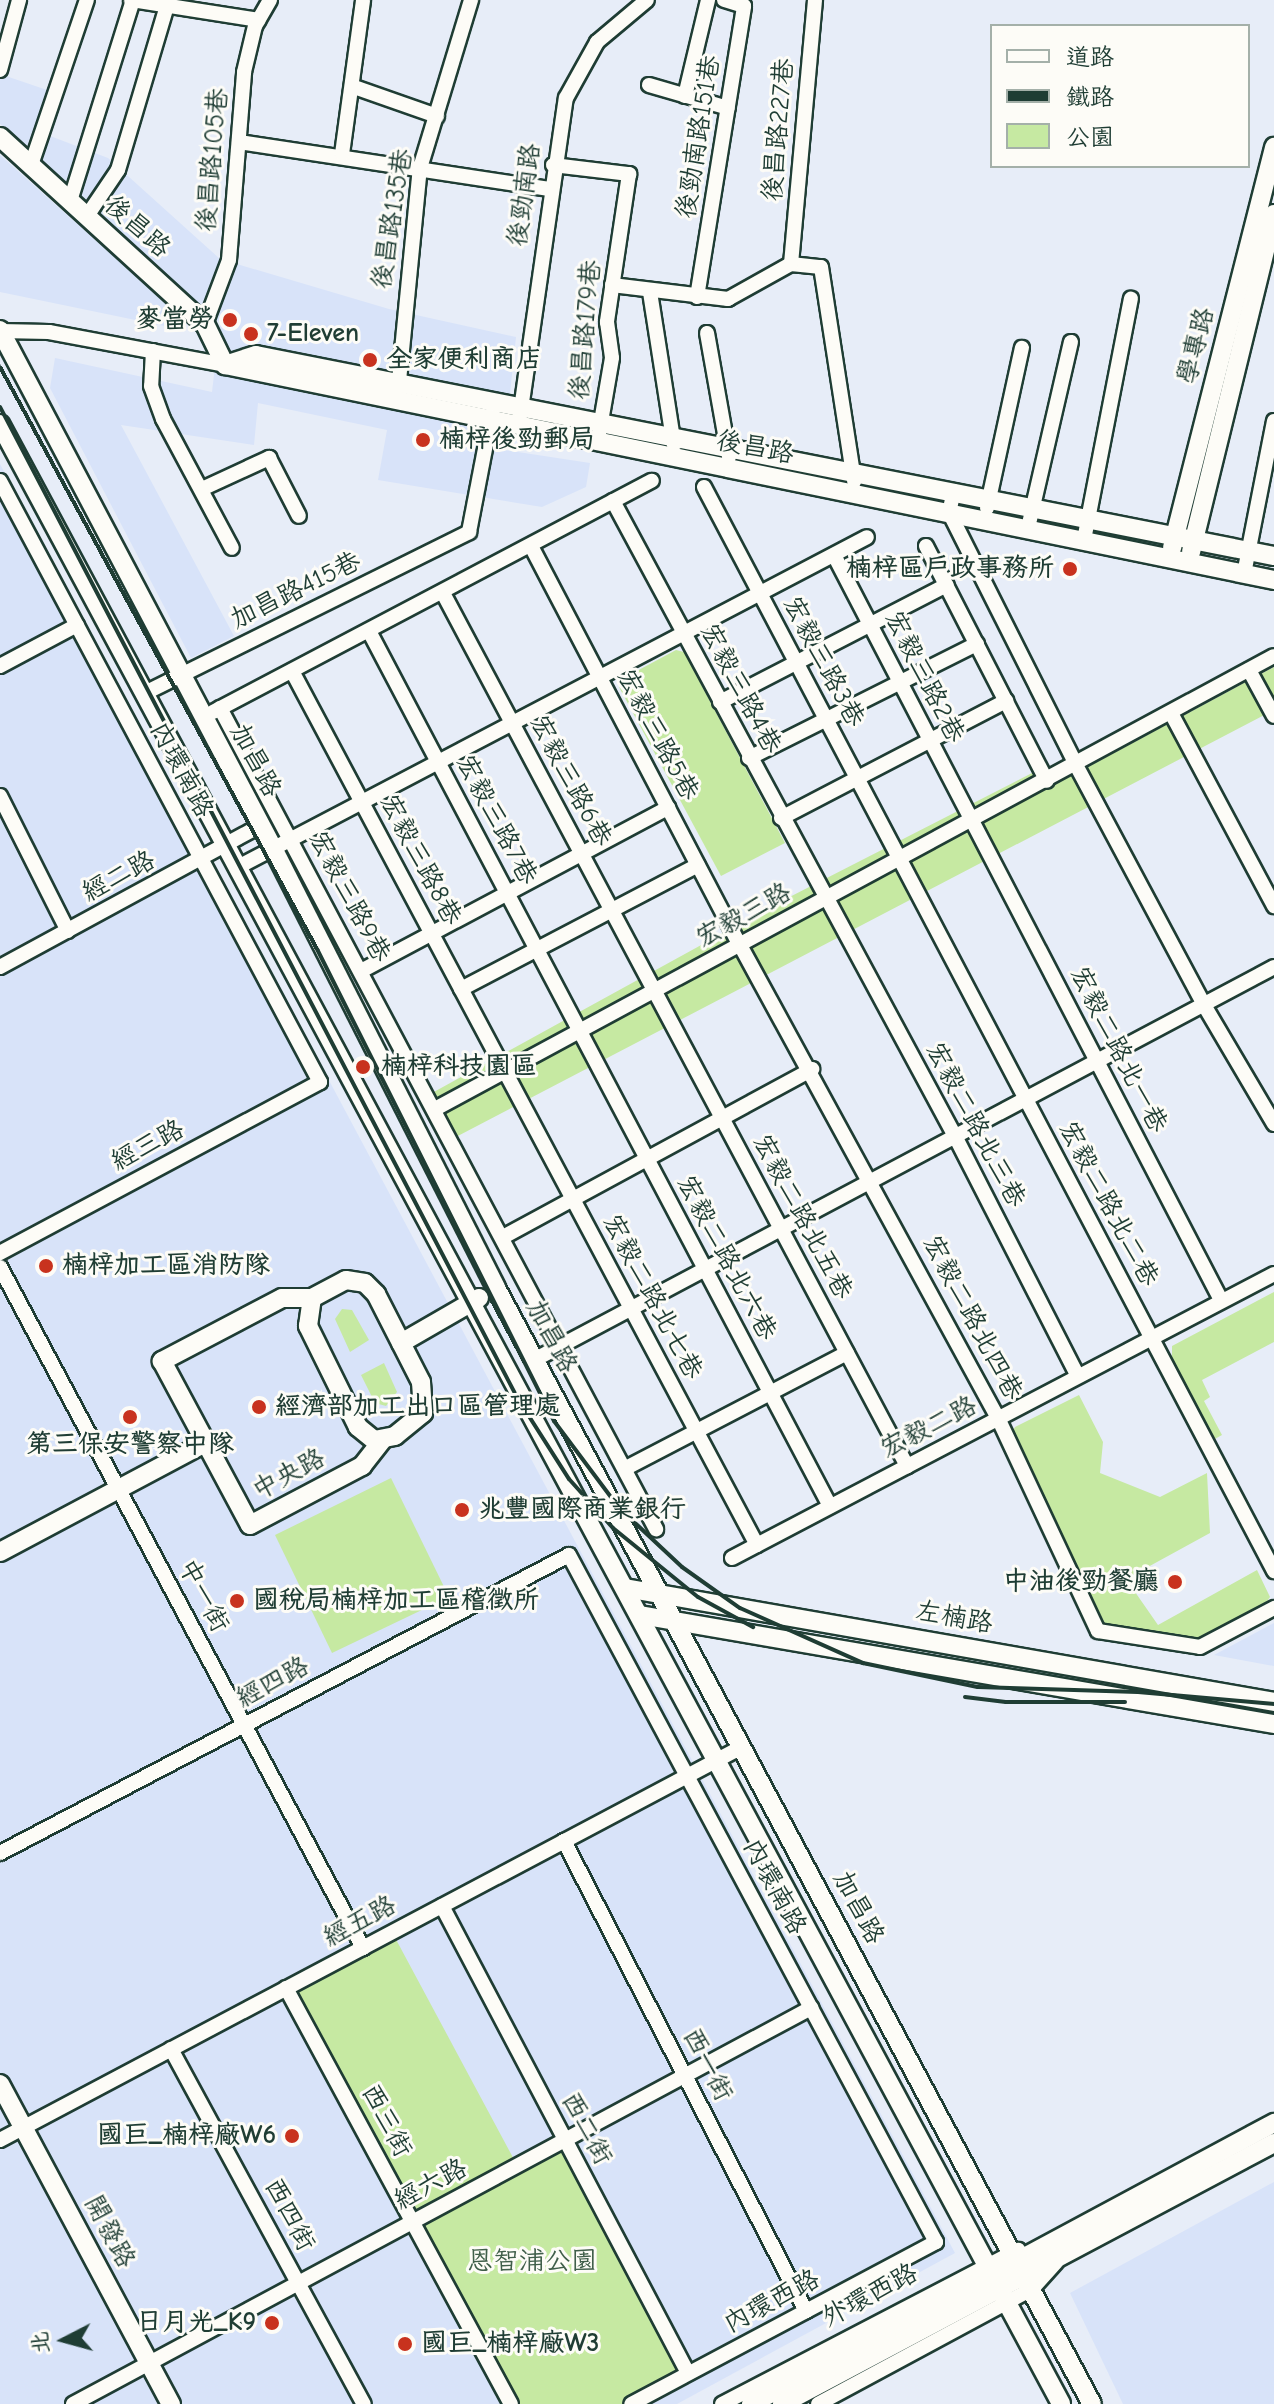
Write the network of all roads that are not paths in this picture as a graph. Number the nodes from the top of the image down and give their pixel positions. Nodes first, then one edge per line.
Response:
1 (19, 0) edge
2 (87, 0) edge
3 (270, 0) edge
4 (363, 0) edge
5 (471, 0) edge
6 (708, 0) edge
7 (724, 0) edge
8 (815, 0) edge
9 (139, 1) edge
10 (639, 2) edge
11 (167, 6) junction
12 (258, 20) junction
13 (0, 70) edge
14 (649, 85) dead end
15 (354, 87) junction
16 (685, 96) junction
17 (728, 108) junction
18 (437, 116) junction
19 (0, 137) edge
20 (239, 142) junction
21 (1274, 147) edge
22 (342, 154) junction
23 (31, 165) junction
24 (553, 165) junction
25 (420, 168) junction
26 (549, 189) junction
27 (70, 201) junction
28 (87, 216) junction
29 (1273, 226) edge
30 (791, 264) junction
31 (612, 285) junction
32 (650, 292) junction
33 (697, 297) junction
34 (1131, 299) dead end
35 (205, 324) junction
36 (0, 331) edge
37 (707, 333) dead end
38 (1071, 342) dead end
39 (1022, 348) dead end
40 (153, 351) junction
41 (225, 365) junction
42 (397, 394) junction
43 (492, 413) junction
44 (519, 418) junction
45 (1274, 421) edge
46 (601, 422) junction
47 (0, 424) edge
48 (675, 436) junction
49 (597, 443) junction
50 (730, 447) junction
51 (672, 458) junction
52 (727, 469) junction
53 (856, 472) junction
54 (0, 481) edge
55 (652, 481) dead end
56 (704, 487) dead end
57 (204, 488) junction
58 (954, 491) junction
59 (852, 493) junction
60 (988, 498) junction
61 (613, 501) junction
62 (1031, 507) junction
63 (949, 512) junction
64 (299, 516) dead end
65 (1088, 518) junction
66 (985, 520) junction
67 (1028, 528) junction
68 (867, 537) dead end
69 (1175, 537) junction
70 (1084, 540) junction
71 (1195, 540) junction
72 (531, 546) junction
73 (926, 546) dead end
74 (232, 548) dead end
75 (1249, 552) junction
76 (834, 555) junction
77 (1274, 556) edge
78 (1170, 557) junction
79 (1189, 562) junction
80 (1244, 574) junction
81 (1274, 580) edge
82 (947, 585) junction
83 (443, 593) junction
84 (760, 594) junction
85 (77, 625) junction
86 (871, 627) junction
87 (369, 631) junction
88 (683, 633) junction
89 (977, 644) junction
90 (1274, 656) edge
91 (796, 664) junction
92 (0, 666) edge
93 (1249, 670) junction
94 (292, 671) junction
95 (179, 675) junction
96 (600, 677) junction
97 (900, 681) junction
98 (145, 693) junction
99 (1006, 701) junction
100 (720, 702) junction
101 (220, 708) junction
102 (1171, 713) junction
103 (1274, 716) edge
104 (202, 718) junction
105 (826, 720) junction
106 (512, 723) junction
107 (931, 741) junction
108 (749, 758) junction
109 (438, 762) junction
110 (1076, 765) junction
111 (857, 779) junction
112 (1047, 781) junction
113 (0, 796) edge
114 (362, 802) junction
115 (668, 808) junction
116 (781, 818) junction
117 (972, 821) junction
118 (260, 826) junction
119 (290, 839) junction
120 (227, 846) junction
121 (273, 848) junction
122 (582, 854) junction
123 (201, 860) junction
124 (900, 860) junction
125 (698, 865) junction
126 (238, 867) junction
127 (507, 893) junction
128 (824, 899) junction
129 (1274, 906) edge
130 (612, 910) junction
131 (68, 931) junction
132 (432, 933) junction
133 (740, 945) junction
134 (537, 949) junction
135 (0, 967) edge
136 (1274, 967) edge
137 (361, 971) junction
138 (461, 989) junction
139 (655, 991) junction
140 (1204, 1005) junction
141 (580, 1031) junction
142 (1097, 1061) junction
143 (812, 1069) junction
144 (505, 1072) junction
145 (320, 1082) joint
146 (1026, 1099) junction
147 (435, 1109) junction
148 (723, 1119) junction
149 (1274, 1124) edge
150 (956, 1138) junction
151 (647, 1159) junction
152 (871, 1180) junction
153 (573, 1199) junction
154 (781, 1229) junction
155 (503, 1237) junction
156 (0, 1253) edge
157 (0, 1267) edge
158 (705, 1269) junction
159 (1274, 1274) edge
160 (496, 1288) junction
161 (312, 1298) junction
162 (1221, 1300) junction
163 (472, 1302) junction
164 (631, 1308) junction
165 (1151, 1337) junction
166 (401, 1343) junction
167 (561, 1346) junction
168 (847, 1353) junction
169 (534, 1360) junction
170 (1078, 1376) junction
171 (771, 1393) junction
172 (999, 1420) junction
173 (697, 1432) junction
174 (383, 1439) junction
175 (205, 1443) junction
176 (907, 1466) junction
177 (626, 1468) junction
178 (118, 1490) junction
179 (830, 1506) junction
180 (656, 1529) dead end
181 (757, 1545) junction
182 (0, 1552) edge
183 (569, 1555) joint
184 (732, 1558) dead end
185 (1274, 1571) edge
186 (625, 1588) junction
187 (660, 1592) junction
188 (1274, 1608) edge
189 (640, 1615) junction
190 (673, 1618) junction
191 (1274, 1702) edge
192 (1274, 1724) edge
193 (244, 1725) junction
194 (742, 1747) junction
195 (718, 1760) junction
196 (687, 1776) junction
197 (564, 1841) junction
198 (0, 1853) edge
199 (442, 1906) junction
200 (363, 1948) junction
201 (286, 1988) junction
202 (811, 2008) junction
203 (171, 2049) junction
204 (685, 2076) junction
205 (0, 2084) edge
206 (1274, 2123) edge
207 (23, 2128) junction
208 (0, 2140) edge
209 (565, 2140) junction
210 (1274, 2143) edge
211 (413, 2222) junction
212 (936, 2242) joint
213 (1022, 2269) junction
214 (998, 2282) junction
215 (298, 2283) junction
216 (806, 2311) junction
217 (150, 2363) junction
218 (688, 2373) junction
219 (779, 2396) edge
220 (73, 2404) edge
221 (171, 2404) edge
222 (364, 2404) edge
223 (511, 2404) edge
224 (631, 2404) edge
225 (722, 2404) edge
226 (751, 2404) edge
227 (818, 2404) edge
228 (1061, 2404) edge
229 (1092, 2404) edge

1 - 13 street
2 - 23 street
3 - 12 street, 後昌路105巷
4 - 15 street
5 - 18 street, 後昌路135巷
6 - 16 street
7 - 17 street, 後勁南路151巷
8 - 30 street, 後昌路227巷
9 - 11 street
9 - 27 street
10 - 24 street, 後勁南路
11 - 12 street
11 - 28 street
12 - 20 street, 後昌路105巷
14 - 16 street
15 - 18 street
15 - 22 street
16 - 17 street
17 - 33 street, 後勁南路151巷
18 - 25 street, 後昌路135巷
19 - 23 street, 後昌路
20 - 22 street
20 - 35 street, 後昌路105巷
21 - 69 street, 學專路
22 - 25 street
23 - 27 street, 後昌路
24 - 26 street, 後勁南路
24 - 31 street, 後昌路179巷
25 - 26 street
25 - 42 street, 後昌路135巷
26 - 44 street, 後勁南路
27 - 28 street, 後昌路
28 - 35 street, 後昌路
29 - 71 street, 學專路
30 - 33 street
30 - 53 street
31 - 32 street
31 - 46 street, 後昌路179巷
32 - 33 street
32 - 48 street
34 - 65 street
35 - 41 street, 後昌路
36 - 40 street
36 - 95 street, 加昌路
37 - 50 street
38 - 62 street
39 - 60 street
40 - 41 street
40 - 57 street
41 - 42 street, 後昌路
42 - 43 street, 後昌路
43 - 44 street, 後昌路
43 - 95 street, 加昌路415巷
44 - 46 street, 後昌路
44 - 49 street, 後昌路
45 - 75 street
46 - 48 street, 後昌路
46 - 49 street, 後昌路179巷
47 - 98 street, 加昌路
48 - 50 street, 後昌路
48 - 51 street
49 - 51 street, 後昌路
50 - 52 street
50 - 53 street, 後昌路
51 - 52 street, 後昌路
52 - 59 street, 後昌路
53 - 58 street, 後昌路
53 - 59 street
54 - 85 street, 內環南路
55 - 61 street
56 - 84 street, 宏毅三路3巷
57 - 64 street
57 - 74 street
58 - 60 street, 後昌路
58 - 63 street
59 - 63 street, 後昌路
60 - 62 street, 後昌路
60 - 66 street
61 - 72 street
61 - 88 street, 宏毅三路4巷
62 - 65 street, 後昌路
62 - 67 street
63 - 66 street, 後昌路
63 - 110 street
65 - 69 street, 後昌路
65 - 70 street
66 - 67 street, 後昌路
67 - 70 street, 後昌路
68 - 76 street
69 - 71 street, 後昌路
69 - 78 street, 學專路
70 - 78 street, 後昌路
71 - 75 street, 後昌路
71 - 79 street, 學專路
72 - 83 street
72 - 96 street, 宏毅三路5巷
73 - 82 street
75 - 77 street, 後昌路
75 - 80 street
76 - 84 street
76 - 86 street, 宏毅三路2巷
78 - 79 street, 後昌路
79 - 80 street, 後昌路
80 - 81 street, 後昌路
82 - 86 street
82 - 89 street
83 - 87 street
83 - 106 street, 宏毅三路6巷
84 - 88 street
84 - 91 street, 宏毅三路3巷
85 - 92 street
85 - 123 street, 內環南路
86 - 91 street
86 - 97 street, 宏毅三路2巷
87 - 94 street
87 - 109 street, 宏毅三路7巷
88 - 96 street
88 - 100 street, 宏毅三路4巷
89 - 97 street
89 - 99 street
90 - 93 street, 宏毅三路
91 - 100 street
91 - 105 street, 宏毅三路3巷
93 - 102 street, 宏毅三路
93 - 103 street
94 - 101 street
94 - 114 street, 宏毅三路8巷
95 - 98 street, 加昌路415巷
95 - 104 street, 加昌路
96 - 106 street
96 - 115 street, 宏毅三路5巷
97 - 105 street
97 - 107 street, 宏毅三路2巷
98 - 120 street, 加昌路
99 - 107 street
99 - 112 street
100 - 108 street, 宏毅三路4巷
101 - 104 street
101 - 119 street, 宏毅三路9巷
102 - 110 street, 宏毅三路
102 - 129 street
104 - 118 street, 加昌路
105 - 108 street
105 - 111 street, 宏毅三路3巷
106 - 109 street
106 - 122 street, 宏毅三路6巷
107 - 111 street
107 - 117 street, 宏毅三路2巷
108 - 116 street, 宏毅三路4巷
109 - 114 street
109 - 127 street, 宏毅三路7巷
110 - 112 street, 宏毅三路
110 - 140 street
111 - 116 street
111 - 124 street, 宏毅三路3巷
112 - 117 street, 宏毅三路
113 - 131 street
114 - 119 street
114 - 132 street, 宏毅三路8巷
115 - 122 street
115 - 125 street, 宏毅三路5巷
116 - 128 street, 宏毅三路4巷
117 - 124 street, 宏毅三路
117 - 142 street, 宏毅二路北一巷
118 - 120 street, 經二路
118 - 121 street, 加昌路
119 - 121 street
119 - 137 street, 宏毅三路9巷
120 - 123 street, 經二路
120 - 126 street, 加昌路
121 - 126 street
121 - 160 street, 加昌路
122 - 127 street
122 - 130 street, 宏毅三路6巷
123 - 131 street, 經二路
123 - 145 street, 內環南路
124 - 128 street, 宏毅三路
124 - 146 street, 宏毅二路北二巷
125 - 130 street
125 - 133 street, 宏毅三路5巷
126 - 163 street, 加昌路
127 - 132 street
127 - 134 street, 宏毅三路7巷
128 - 133 street, 宏毅三路
128 - 150 street, 宏毅二路北三巷
130 - 134 street
130 - 139 street, 宏毅三路6巷
131 - 135 street, 經二路
132 - 137 street
132 - 138 street, 宏毅三路8巷
133 - 139 street, 宏毅三路
133 - 143 street, 宏毅二路北四巷
134 - 138 street
134 - 141 street, 宏毅三路7巷
136 - 140 street
137 - 147 street, 宏毅三路9巷
138 - 144 street, 宏毅三路8巷
139 - 141 street, 宏毅三路
139 - 148 street, 宏毅二路北五巷
140 - 142 street
140 - 149 street
141 - 144 street, 宏毅三路
141 - 151 street, 宏毅二路北六巷
142 - 146 street
142 - 162 street, 宏毅二路北一巷
143 - 148 street
143 - 152 street, 宏毅二路北四巷
144 - 147 street, 宏毅三路
144 - 153 street, 宏毅二路北七巷
145 - 156 street, 經三路
146 - 150 street
146 - 165 street, 宏毅二路北二巷
147 - 155 street, 宏毅三路9巷
148 - 151 street
148 - 154 street, 宏毅二路北五巷
150 - 152 street
150 - 170 street, 宏毅二路北三巷
151 - 153 street
151 - 158 street, 宏毅二路北六巷
152 - 154 street
152 - 172 street, 宏毅二路北四巷
153 - 155 street
153 - 164 street, 宏毅二路北七巷
154 - 158 street
154 - 168 street, 宏毅二路北五巷
155 - 167 street, 宏毅三路9巷
157 - 178 street, 中一街
158 - 164 street
158 - 171 street, 宏毅二路北六巷
159 - 162 street, 宏毅二路
160 - 163 street
160 - 169 street, 加昌路
161 - 166 street
161 - 174 street
161 - 175 street, 中央路
162 - 165 street, 宏毅二路
163 - 166 street
163 - 186 street, 加昌路
164 - 167 street
164 - 173 street, 宏毅二路北七巷
165 - 170 street, 宏毅二路
165 - 185 street, 宏毅二路北二巷
166 - 174 street
167 - 169 street
167 - 177 street, 宏毅三路9巷
168 - 171 street
168 - 176 street, 宏毅二路北五巷
169 - 187 street, 加昌路
170 - 172 street, 宏毅二路
171 - 173 street
171 - 179 street, 宏毅二路北六巷
172 - 176 street, 宏毅二路
172 - 188 street, 宏毅二路北四巷
173 - 177 street
173 - 181 street, 宏毅二路北七巷
174 - 175 street, 中央路
175 - 178 street
176 - 179 street, 宏毅二路
177 - 180 street, 宏毅三路9巷
178 - 182 street
178 - 193 street, 中一街
179 - 181 street, 宏毅二路
181 - 184 street, 宏毅二路
183 - 193 street, 經四路
183 - 196 street, 內環南路
186 - 187 street, 左楠路
186 - 189 street, 加昌路
187 - 190 street, 加昌路
187 - 191 street, 左楠路
189 - 190 street, 左楠路
189 - 195 street, 加昌路
190 - 192 street, 左楠路
190 - 194 street, 加昌路
193 - 198 street, 經四路
193 - 200 street, 中一街
194 - 195 street, 經五路
194 - 213 street, 加昌路
195 - 196 street, 經五路
195 - 214 street, 加昌路
196 - 197 street, 經五路
196 - 202 street, 內環南路
197 - 199 street, 經五路
197 - 204 street, 西一街
199 - 200 street, 經五路
199 - 209 street, 西二街
200 - 201 street, 經五路
201 - 203 street, 經五路
201 - 211 street, 西三街
202 - 204 street, 經六路
202 - 212 street, 內環南路
203 - 207 street, 經五路
203 - 215 street, 西四街
204 - 209 street, 經六路
204 - 216 street, 西一街
205 - 207 street, 開發路
206 - 213 street, 外環西路
207 - 208 street, 經五路
207 - 217 street, 開發路
209 - 211 street, 經六路
209 - 218 street, 西二街
210 - 213 street, 外環西路
211 - 215 street, 經六路
211 - 223 street, 西三街
212 - 216 street, 內環西路
213 - 214 street, 外環西路
213 - 214 street, 外環西路
213 - 229 street, 加昌路
214 - 219 street, 外環西路
214 - 227 street, 外環西路
214 - 228 street, 加昌路
215 - 217 street, 經六路
215 - 222 street, 西四街
216 - 218 street, 內環西路
217 - 220 street, 經六路
217 - 221 street, 開發路
218 - 224 street, 內環西路
219 - 225 street, 外環西路
219 - 226 street, 外環西路

